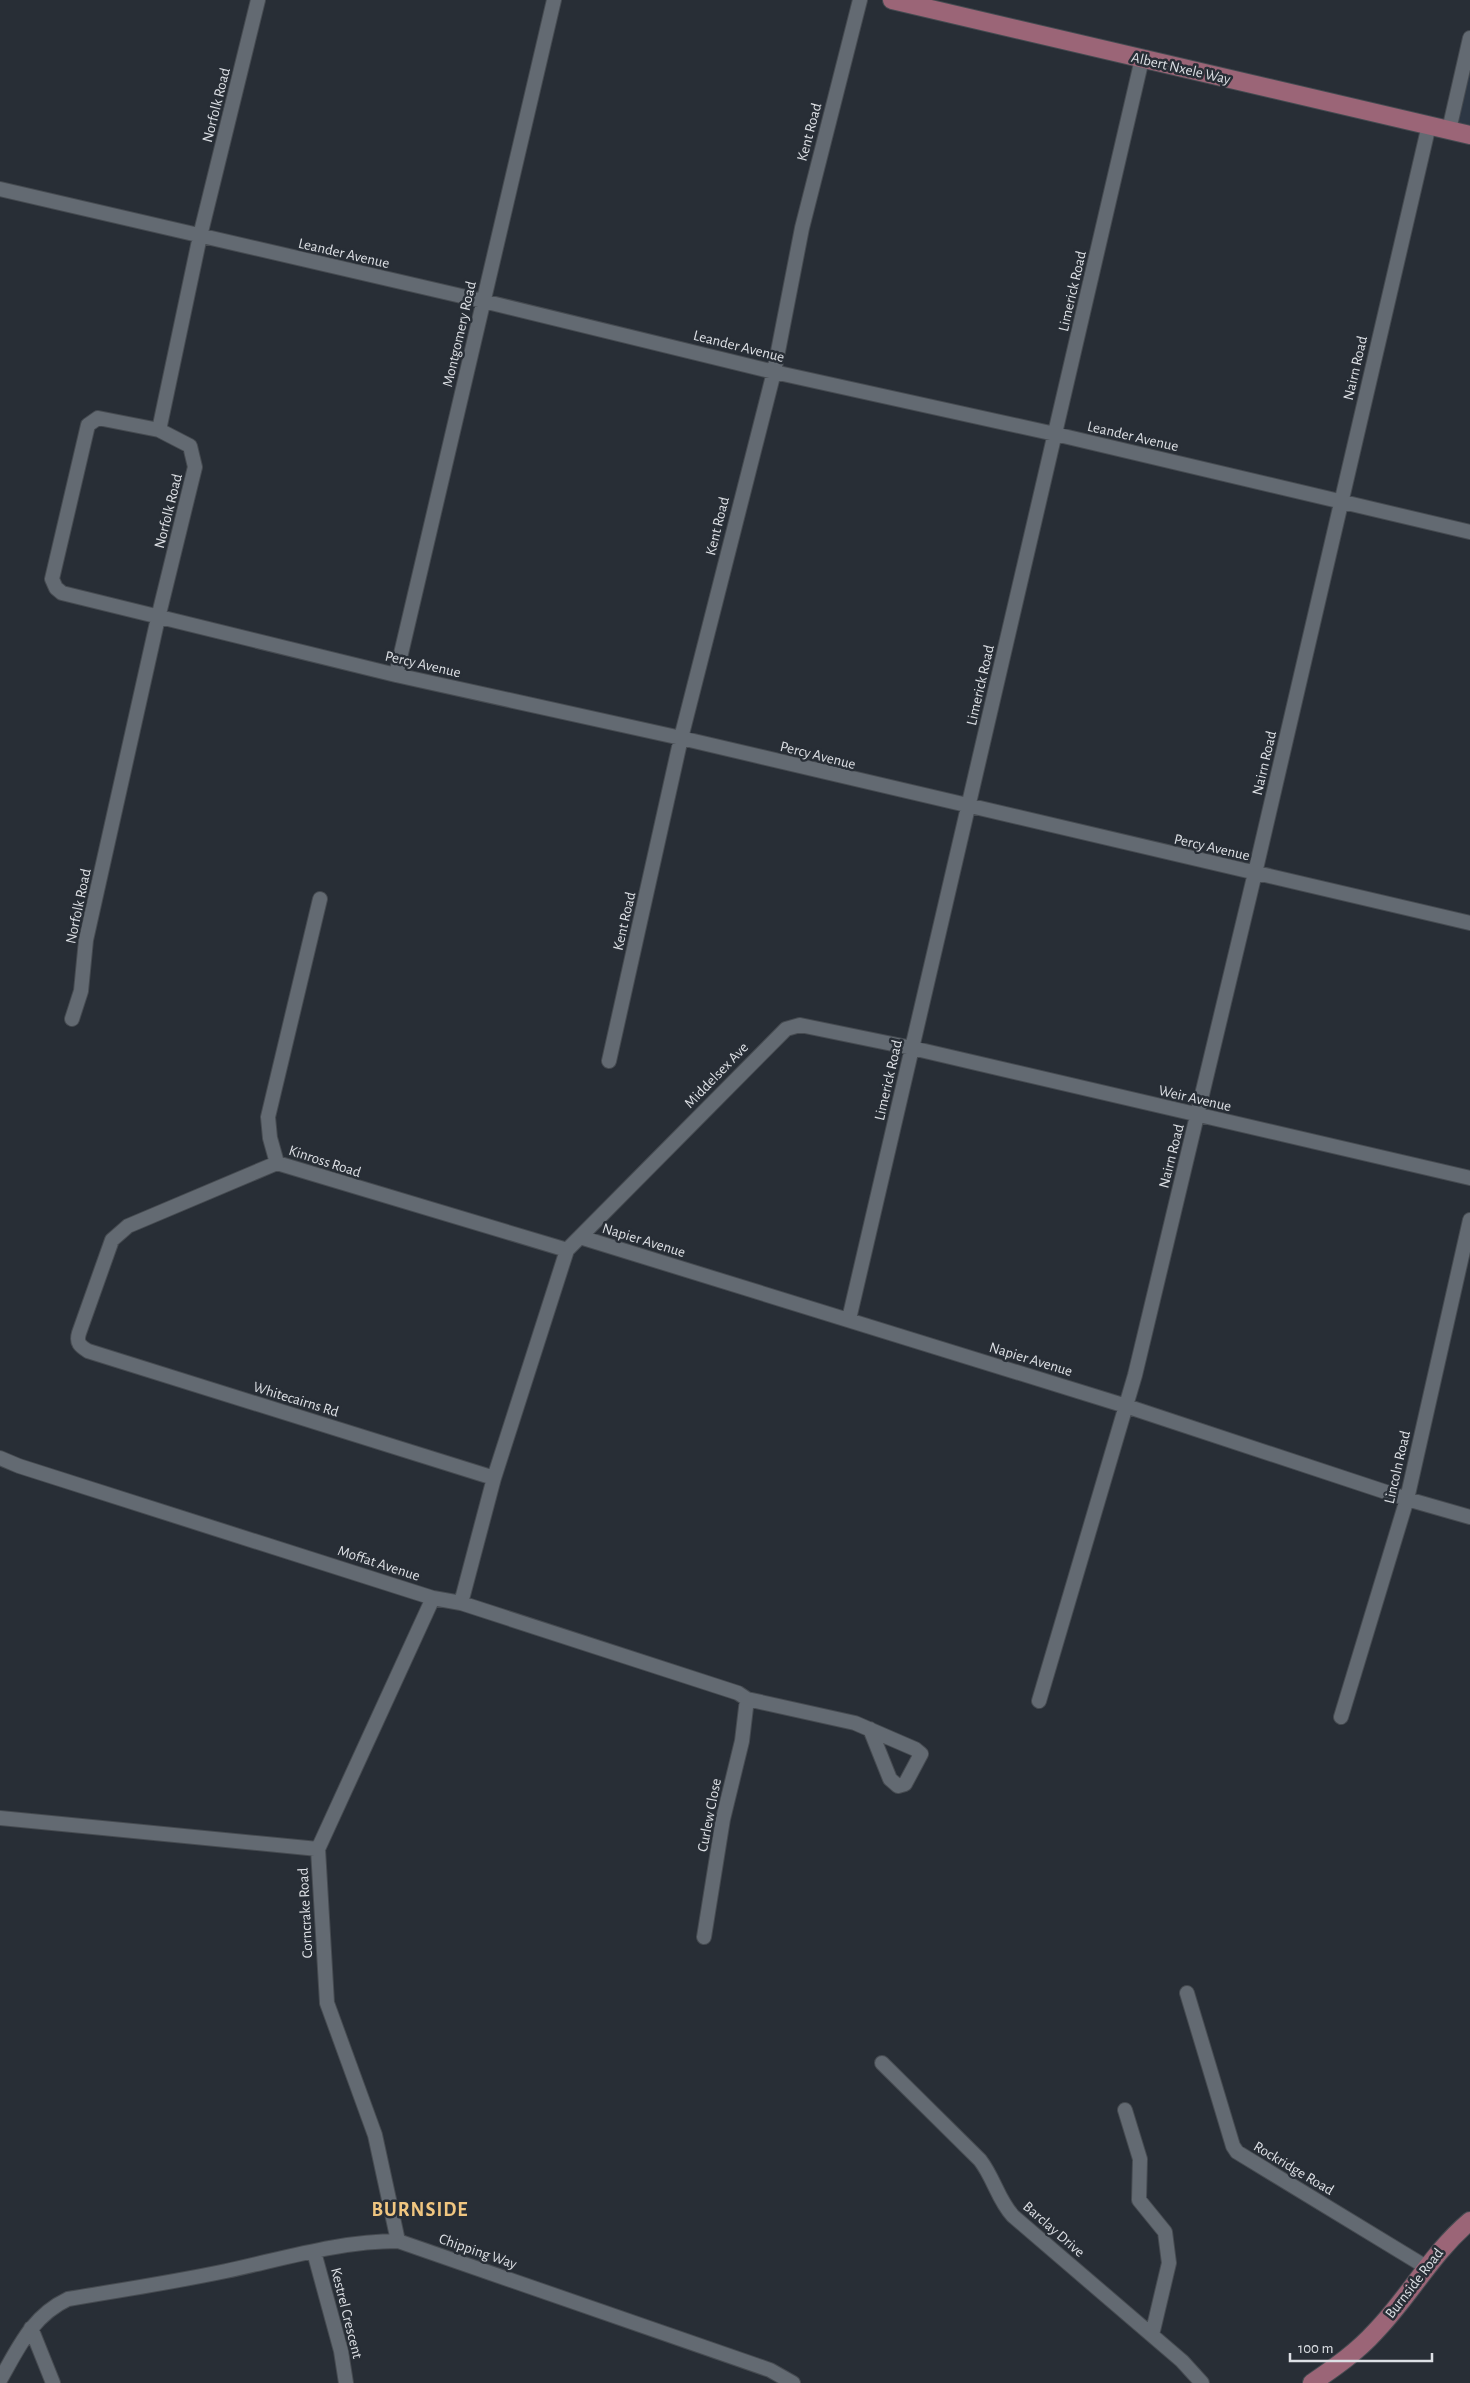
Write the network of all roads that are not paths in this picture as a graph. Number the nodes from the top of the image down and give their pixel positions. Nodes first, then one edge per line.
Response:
1 (258, 0) edge
2 (554, 0) edge
3 (860, 0) edge
4 (892, 0) edge
5 (1470, 38) edge
6 (1142, 59) junction
7 (1429, 125) junction
8 (1449, 130) junction
9 (1470, 135) edge
10 (0, 189) edge
11 (200, 236) junction
12 (483, 301) junction
13 (774, 372) junction
14 (159, 430) junction
15 (1055, 434) junction
16 (1340, 502) junction
17 (1470, 532) edge
18 (158, 618) junction
19 (396, 675) junction
20 (681, 738) junction
21 (967, 807) junction
22 (1256, 873) junction
23 (320, 899) dead end
24 (1470, 924) edge
25 (72, 1019) dead end
26 (912, 1048) junction
27 (609, 1061) dead end
28 (1198, 1116) junction
29 (277, 1163) junction
30 (1470, 1178) edge
31 (1470, 1220) edge
32 (580, 1237) junction
33 (567, 1250) junction
34 (849, 1319) junction
35 (1126, 1406) junction
36 (0, 1458) edge
37 (494, 1478) junction
38 (1407, 1499) junction
39 (1470, 1517) edge
40 (433, 1598) junction
41 (461, 1603) junction
42 (747, 1699) junction
43 (1038, 1701) dead end
44 (1341, 1717) dead end
45 (870, 1729) dead end
46 (0, 1818) edge
47 (318, 1849) junction
48 (704, 1937) dead end
49 (1187, 1993) dead end
50 (882, 2063) dead end
51 (1124, 2110) dead end
52 (1470, 2221) edge
53 (398, 2241) junction
54 (314, 2252) junction
55 (1426, 2267) junction
56 (31, 2328) junction
57 (1152, 2335) junction
58 (0, 2380) edge
59 (53, 2383) edge
60 (346, 2383) edge
61 (793, 2383) edge
62 (1202, 2383) edge
63 (1312, 2383) edge

1 - 11 street, Norfolk Road
2 - 12 street, Montgomery Road
3 - 13 street, Kent Road
4 - 6 main road, Albert Nxele Way
5 - 8 street
6 - 7 main road, Albert Nxele Way
6 - 15 street, Limerick Road
7 - 8 main road, Albert Nxele Way
7 - 16 street, Nairn Road
8 - 9 main road, Albert Nxele Way
10 - 11 street, Leander Avenue
11 - 12 street, Leander Avenue
11 - 14 street, Norfolk Road
12 - 13 street, Leander Avenue
12 - 19 street, Montgomery Road
13 - 15 street, Leander Avenue
13 - 20 street, Kent Road
14 - 18 street, Norfolk Road
14 - 18 street, Percy Avenue
15 - 16 street, Leander Avenue
15 - 21 street, Limerick Road
16 - 17 street, Leander Avenue
16 - 22 street, Nairn Road
18 - 19 street, Percy Avenue
18 - 25 street, Norfolk Road
19 - 20 street, Percy Avenue
20 - 21 street, Percy Avenue
20 - 27 street, Kent Road
21 - 22 street, Percy Avenue
21 - 26 street, Limerick Road
22 - 24 street, Percy Avenue
22 - 28 street, Nairn Road
23 - 29 street, Kinross Road
26 - 28 street, Weir Avenue
26 - 32 street, Middelsex Ave
26 - 34 street, Limerick Road
28 - 30 street, Weir Avenue
28 - 35 street, Nairn Road
29 - 33 street, Kinross Road
29 - 37 street, Whitecairns Rd
31 - 38 street, Lincoln Road
32 - 33 street, Middelsex Ave
32 - 34 street, Napier Avenue
33 - 37 street
34 - 35 street, Napier Avenue
35 - 38 street, Napier Avenue
35 - 43 street, Nairn Road
36 - 40 street, Moffat Avenue
37 - 41 street
38 - 39 street, Napier Avenue
38 - 44 street, Lincoln Road
40 - 41 street, Moffat Avenue
40 - 47 street, Corncrake Road
41 - 42 street, Moffat Avenue
42 - 45 street, Moffat Avenue
42 - 48 street, Curlew Close
46 - 47 street
47 - 53 street, Corncrake Road
49 - 55 street, Rockridge Road
50 - 57 street, Barclay Drive
51 - 57 street
52 - 55 main road, Burnside Road
53 - 54 street, Chipping Way
53 - 61 street, Chipping Way
54 - 56 street, Chipping Way
54 - 60 street, Kestrel Crescent
55 - 63 main road, Burnside Road
56 - 58 street, Chipping Way
56 - 59 street
57 - 62 street, Barclay Drive

